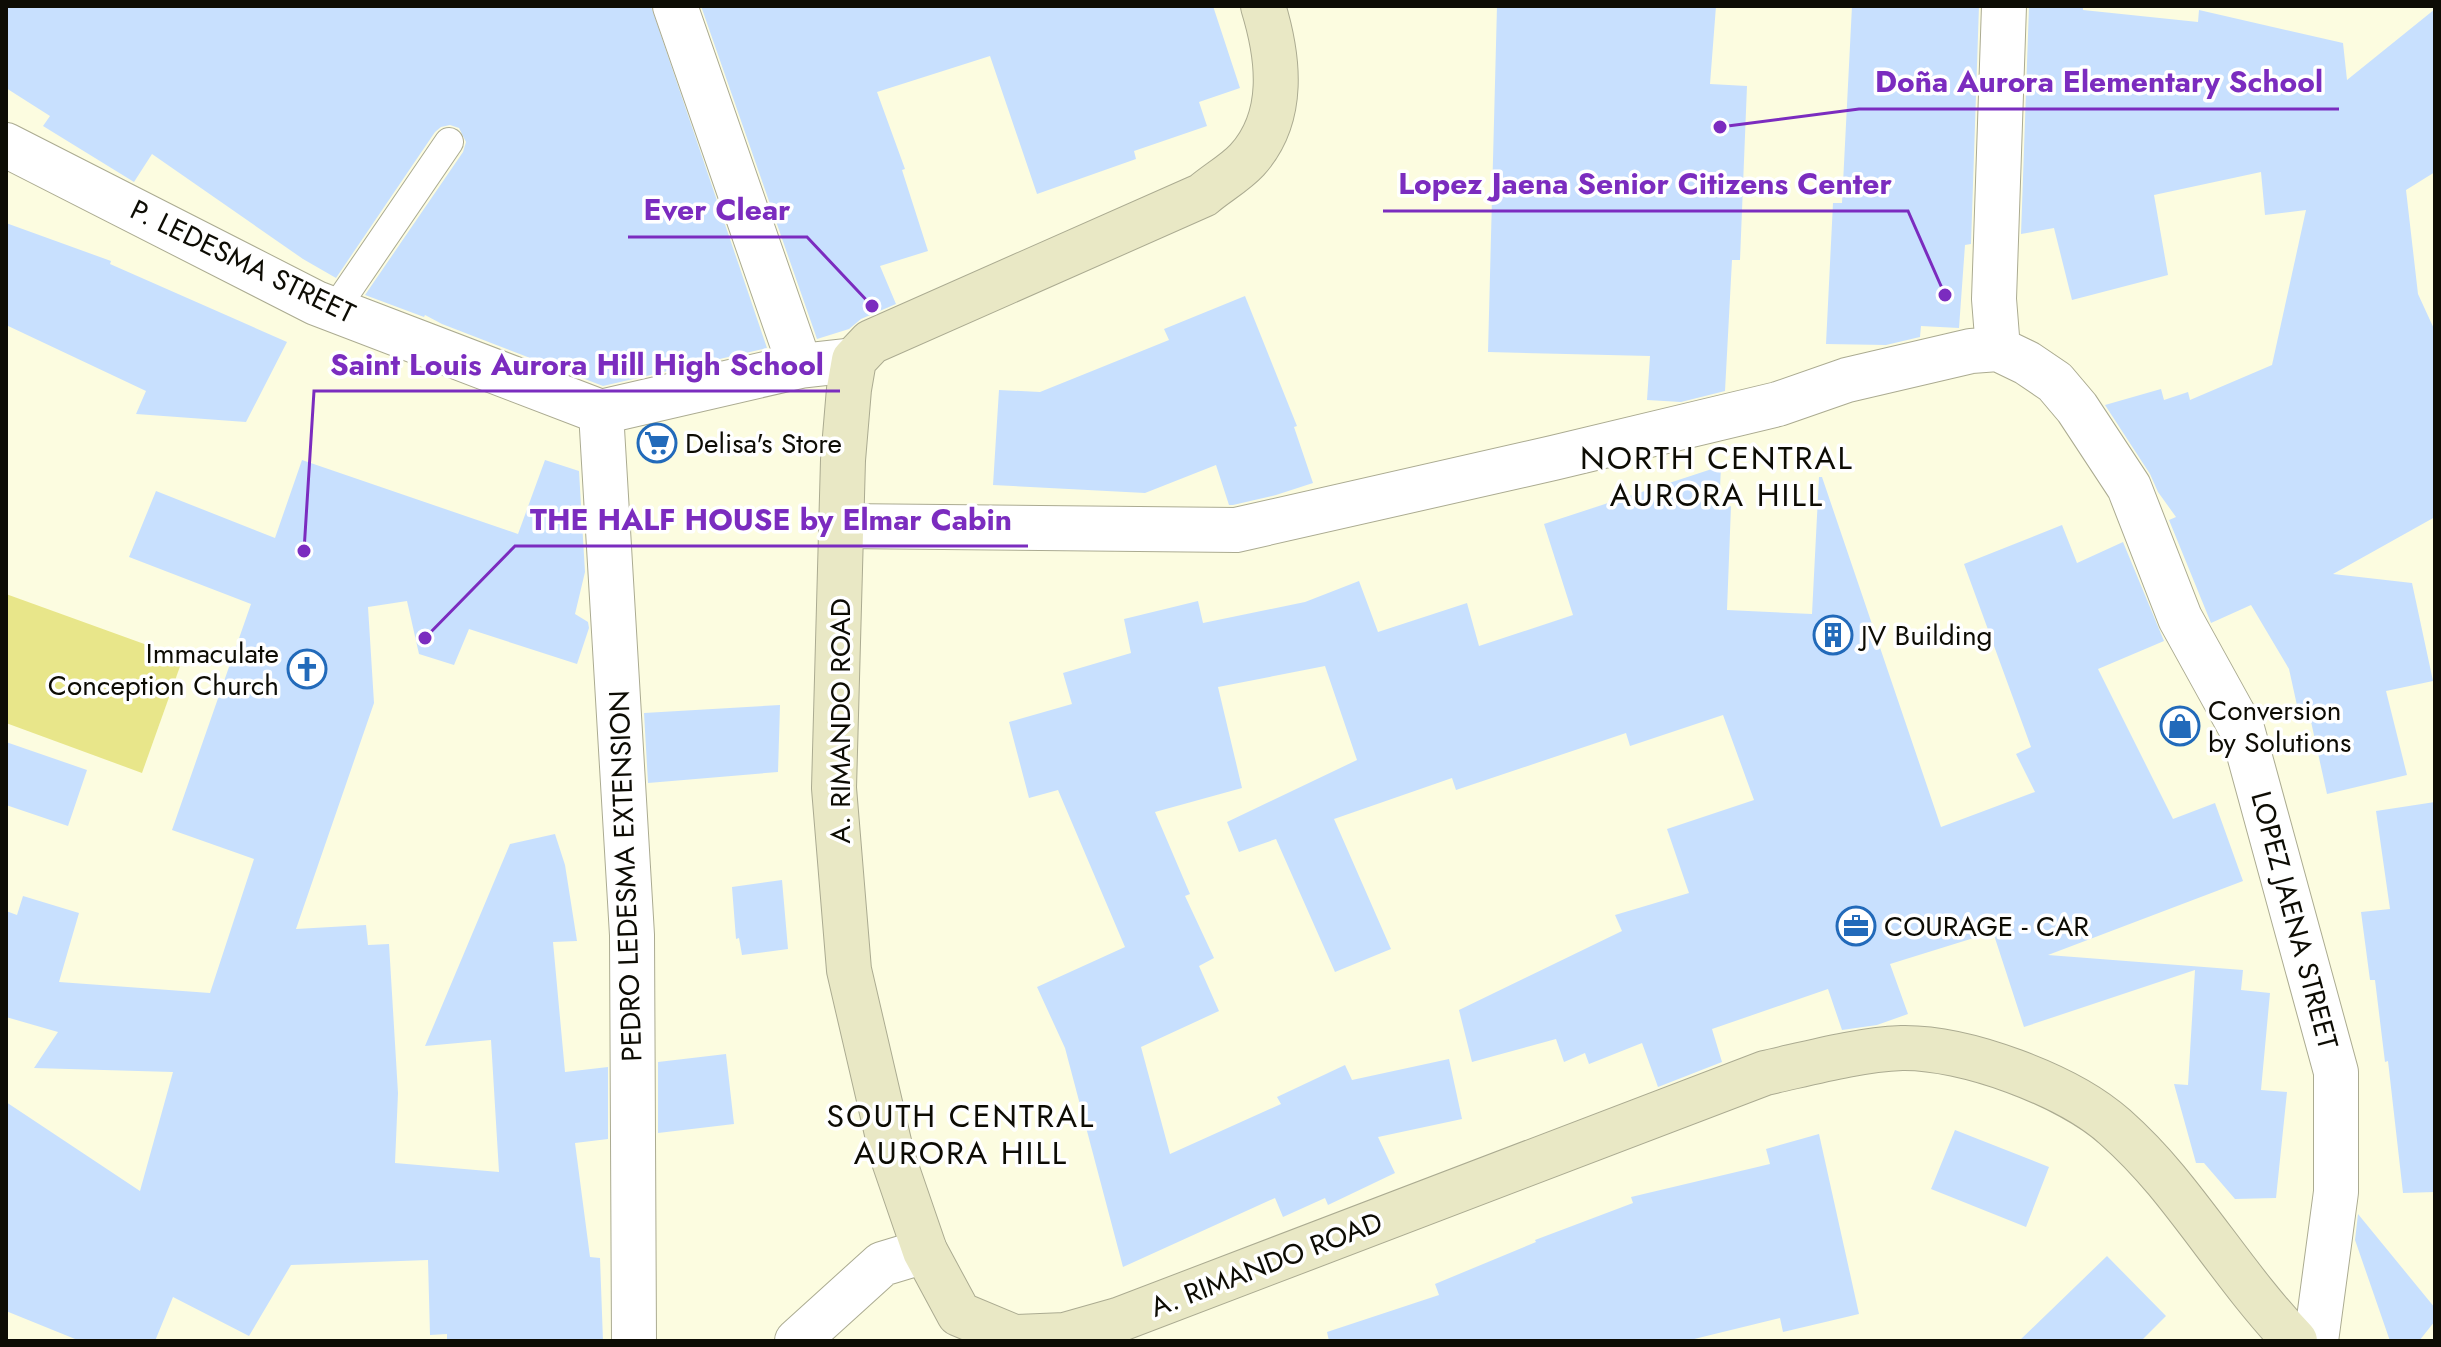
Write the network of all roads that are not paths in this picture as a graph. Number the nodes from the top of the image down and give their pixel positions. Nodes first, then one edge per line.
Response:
1 (675, 6) edge
2 (1263, 6) edge
3 (2004, 6) edge
4 (449, 142) dead end
5 (6, 145) edge
6 (335, 309) junction
7 (1998, 349) junction
8 (854, 360) junction
9 (800, 366) junction
10 (601, 412) junction
11 (842, 526) junction
12 (925, 1251) junction
13 (634, 1341) edge
14 (797, 1341) edge
15 (2295, 1341) edge
16 (2316, 1341) edge

1 - 9 street
2 - 8 main road
3 - 7 street
4 - 6 lane
5 - 6 street, P. LEDESMA STREET
6 - 10 street, P. LEDESMA STREET
7 - 11 street
7 - 16 street, LOPEZ JAENA STREET
8 - 9 street
8 - 11 main road, A. RIMANDO ROAD
9 - 10 street
10 - 13 street, PEDRO LEDESMA EXTENSION
11 - 12 main road, A. RIMANDO ROAD
12 - 14 street
12 - 15 main road, A. RIMANDO ROAD

